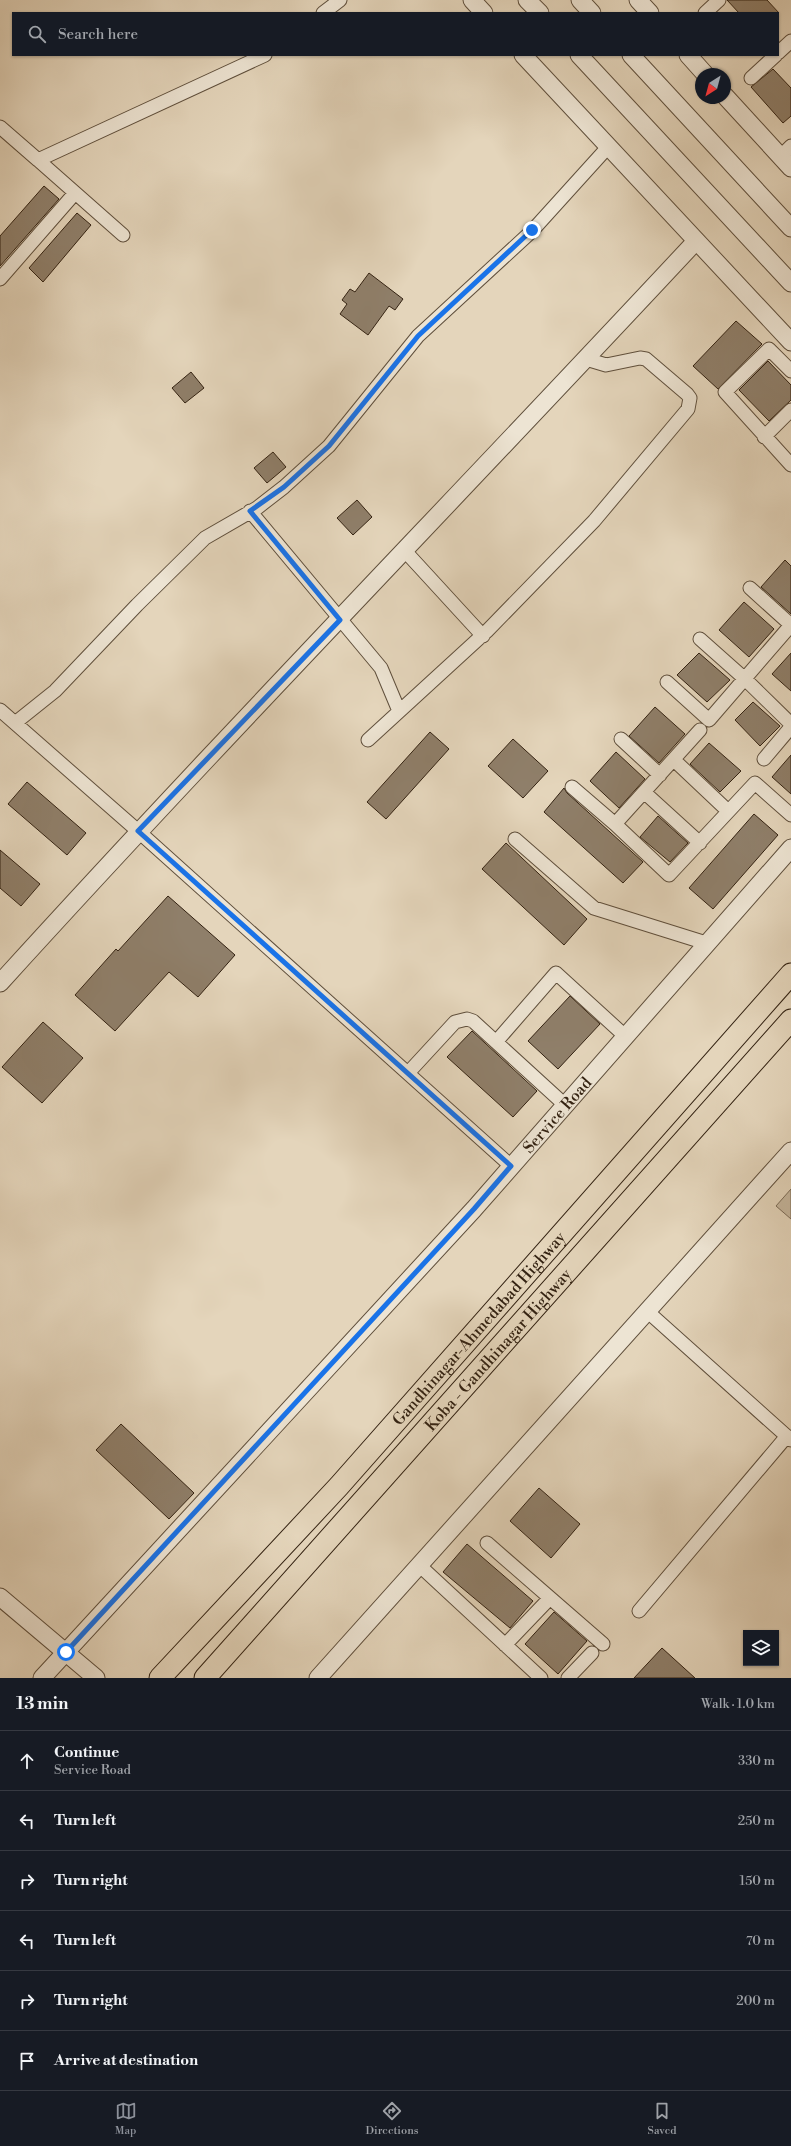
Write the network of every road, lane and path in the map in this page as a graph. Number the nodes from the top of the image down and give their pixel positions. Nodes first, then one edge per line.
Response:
1 (340, 0) edge
2 (472, 0) edge
3 (527, 0) edge
4 (580, 0) edge
5 (638, 0) edge
6 (719, 0) edge
7 (324, 12) edge
8 (483, 12) edge
9 (539, 12) edge
10 (591, 12) edge
11 (649, 12) edge
12 (707, 12) edge
13 (791, 41) edge
14 (779, 52) edge
15 (263, 56) edge
16 (524, 56) edge
17 (580, 56) edge
18 (631, 56) edge
19 (689, 56) edge
20 (775, 56) edge
21 (700, 68) edge
22 (751, 78) dead end
23 (731, 102) edge
24 (0, 127) edge
25 (608, 147) junction
26 (787, 157) edge
27 (38, 160) junction
28 (75, 193) junction
29 (791, 228) edge
30 (124, 235) dead end
31 (696, 241) junction
32 (0, 279) edge
33 (791, 283) edge
34 (791, 342) edge
35 (586, 359) junction
36 (791, 371) edge
37 (791, 410) edge
38 (764, 436) junction
39 (791, 465) edge
40 (250, 511) junction
41 (405, 551) junction
42 (750, 588) dead end
43 (340, 620) junction
44 (791, 625) edge
45 (483, 636) junction
46 (700, 639) dead end
47 (745, 679) junction
48 (667, 682) dead end
49 (0, 710) edge
50 (399, 711) junction
51 (15, 723) junction
52 (791, 724) edge
53 (791, 728) edge
54 (700, 730) dead end
55 (621, 739) dead end
56 (368, 740) dead end
57 (764, 759) dead end
58 (674, 760) junction
59 (660, 775) junction
60 (572, 787) dead end
61 (644, 792) junction
62 (728, 811) junction
63 (791, 815) edge
64 (616, 824) junction
65 (138, 831) junction
66 (515, 839) dead end
67 (700, 843) junction
68 (791, 848) edge
69 (706, 943) junction
70 (791, 974) edge
71 (0, 983) edge
72 (791, 1020) edge
73 (625, 1036) junction
74 (496, 1042) junction
75 (408, 1073) junction
76 (565, 1105) junction
77 (791, 1151) edge
78 (511, 1166) junction
79 (647, 1311) junction
80 (789, 1438) edge
81 (487, 1543) dead end
82 (419, 1565) junction
83 (0, 1597) edge
84 (550, 1598) junction
85 (639, 1612) dead end
86 (603, 1644) dead end
87 (505, 1645) junction
88 (66, 1652) junction
89 (592, 1653) dead end
90 (536, 1677) edge
91 (42, 1678) edge
92 (96, 1678) edge
93 (160, 1678) edge
94 (205, 1678) edge
95 (318, 1678) edge
96 (568, 1678) edge

1 - 7 street
2 - 8 street
3 - 9 street
4 - 10 street
5 - 11 street
6 - 12 street
13 - 14 street
15 - 27 street
16 - 25 street
17 - 33 street
18 - 29 street
19 - 21 street
20 - 22 street
23 - 26 street
24 - 27 street
25 - 31 street
25 - 40 street
27 - 28 street
28 - 30 street
28 - 32 street
31 - 34 street
31 - 35 street
35 - 41 street
35 - 45 street
36 - 38 street
37 - 38 street
38 - 39 street
40 - 43 street
40 - 51 street
41 - 43 street
41 - 45 street
42 - 44 street
43 - 50 street
43 - 65 street
44 - 47 street
45 - 50 street
46 - 47 street
47 - 48 street
47 - 52 street
49 - 51 street
50 - 56 street
51 - 65 street
53 - 57 street
54 - 58 street
55 - 59 street
58 - 59 street
58 - 62 street
59 - 61 street
60 - 64 street
61 - 64 street
61 - 67 street
62 - 63 street
62 - 67 street
64 - 67 street
65 - 71 street
65 - 75 street
66 - 69 street
68 - 69 street, Service Road
69 - 73 street, Service Road
70 - 93 main road, Gandhinagar-Ahmedabad Highway
72 - 94 main road, Koba - Gandhinagar Highway
73 - 74 street
73 - 76 street, Service Road
74 - 75 street
74 - 76 street
75 - 78 street
76 - 78 street, Service Road
77 - 79 street
78 - 88 street, Service Road
79 - 80 street
79 - 82 street
80 - 85 street
81 - 84 street
82 - 87 street
82 - 95 street
83 - 88 street
84 - 86 street
84 - 87 street
87 - 90 street
88 - 91 street, Service Road
88 - 92 street
89 - 96 street

